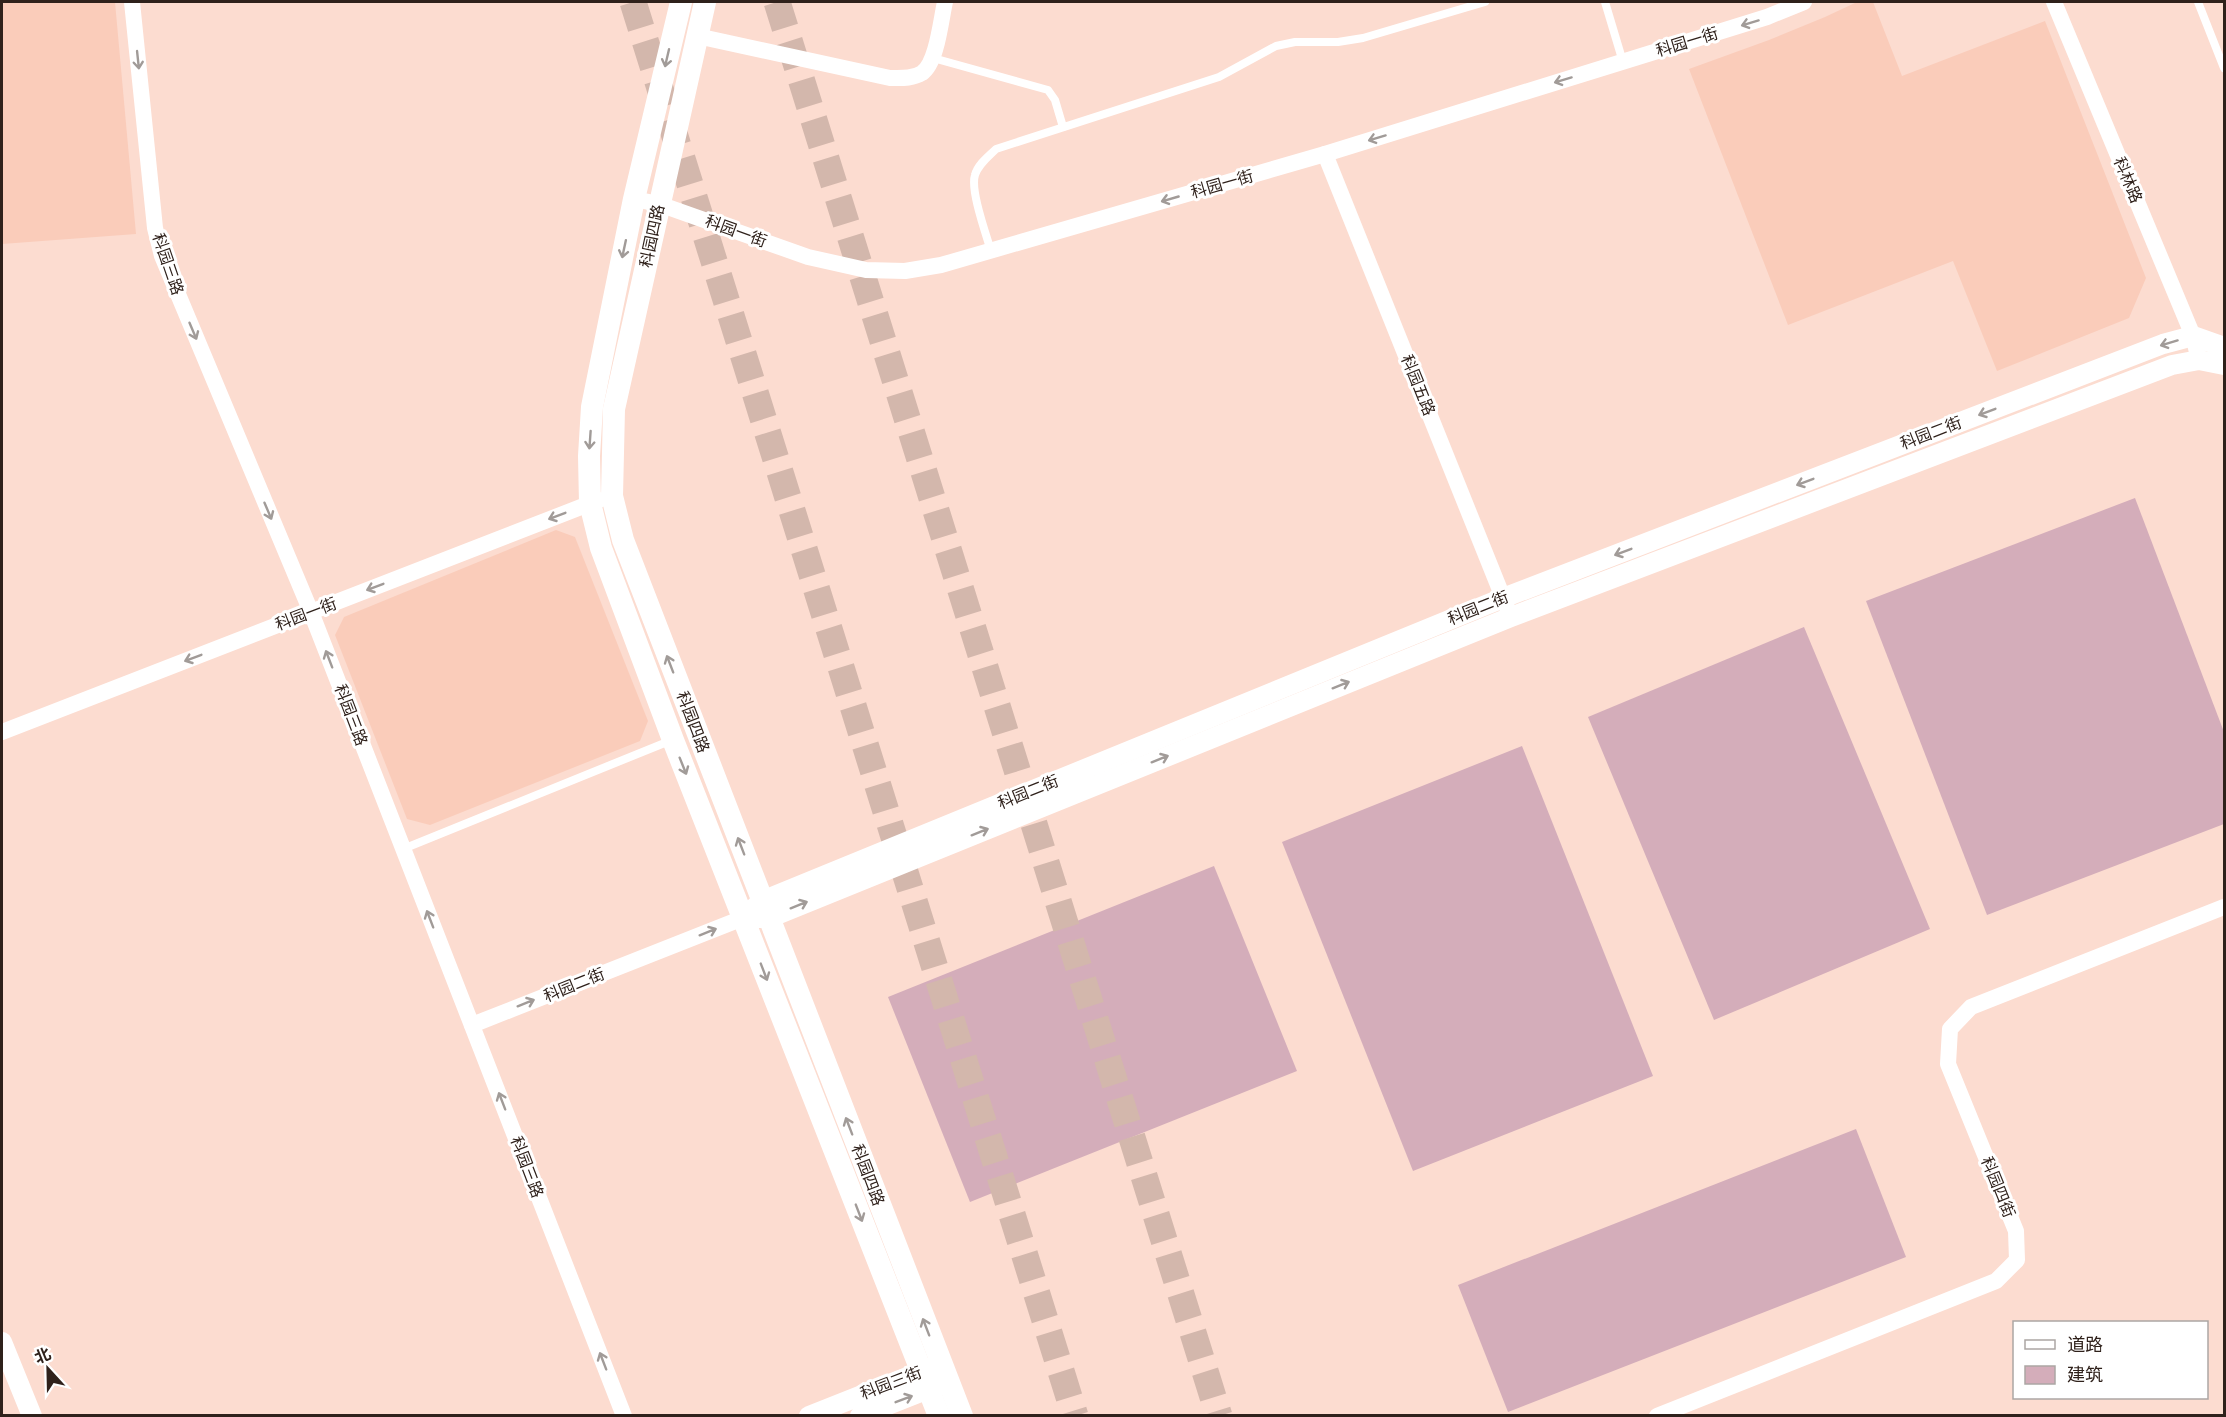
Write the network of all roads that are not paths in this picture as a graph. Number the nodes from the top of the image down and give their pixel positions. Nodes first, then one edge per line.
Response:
1 (132, 2) edge
2 (681, 2) edge
3 (705, 2) edge
4 (945, 2) edge
5 (1485, 2) edge
6 (1605, 2) edge
7 (1804, 2) edge
8 (2054, 2) edge
9 (2198, 2) edge
10 (698, 36) junction
11 (933, 58) junction
12 (1623, 62) junction
13 (2224, 68) edge
14 (1063, 127) junction
15 (1325, 154) junction
16 (634, 199) junction
17 (659, 204) junction
18 (991, 251) junction
19 (2193, 336) junction
20 (2224, 347) edge
21 (2199, 360) junction
22 (2224, 365) edge
23 (601, 500) junction
24 (1503, 598) junction
25 (311, 612) junction
26 (1511, 617) junction
27 (2, 732) edge
28 (673, 740) junction
29 (403, 849) junction
30 (2224, 907) edge
31 (765, 909) junction
32 (743, 918) junction
33 (472, 1025) junction
34 (2, 1342) edge
35 (934, 1377) junction
36 (32, 1416) edge
37 (624, 1416) edge
38 (809, 1416) edge
39 (860, 1416) edge
40 (939, 1416) edge
41 (962, 1416) edge
42 (1657, 1416) edge

1 -> 25 street, 科园三路
2 -> 16 main road, 科园四路
3 - 10 main road, 科园四路
4 - 11 street
5 - 14 lane
6 - 12 lane
7 -> 12 street, 科园一街
8 - 19 street, 科林路
9 - 13 lane
10 - 11 street
10 - 17 main road, 科园四路
11 - 14 lane
12 -> 15 street, 科园一街
14 - 18 lane
15 -> 18 street, 科园一街
15 - 24 street, 科园五路
16 - 17 street, 科园一街
16 -> 23 main road, 科园四路
17 - 18 street, 科园一街
17 - 23 main road, 科园四路
19 - 20 street
19 - 21 street, 科林路
19 -> 24 street, 科园二街
21 - 22 street, 科园二街
21 - 26 street, 科园二街
23 -> 25 street, 科园一街
23 - 28 main road, 科园四路
31 -> 23 main road, 科园四路
24 - 26 street, 科园五路
24 - 31 street, 科园二街
25 -> 27 street, 科园一街
29 -> 25 street, 科园三路
31 -> 26 street, 科园二街
28 - 29 lane
28 -> 32 main road, 科园四路
33 -> 29 street, 科园三路
30 - 42 street, 科园四街
31 - 32 street, 科园二街
35 -> 31 main road, 科园四路
33 -> 32 street, 科园二街
32 -> 35 main road, 科园四路
37 -> 33 street, 科园三路
34 - 36 street
35 - 38 street, 科园三街
39 -> 35 street, 科园三街
35 - 40 main road, 科园四路
35 - 41 main road, 科园四路

